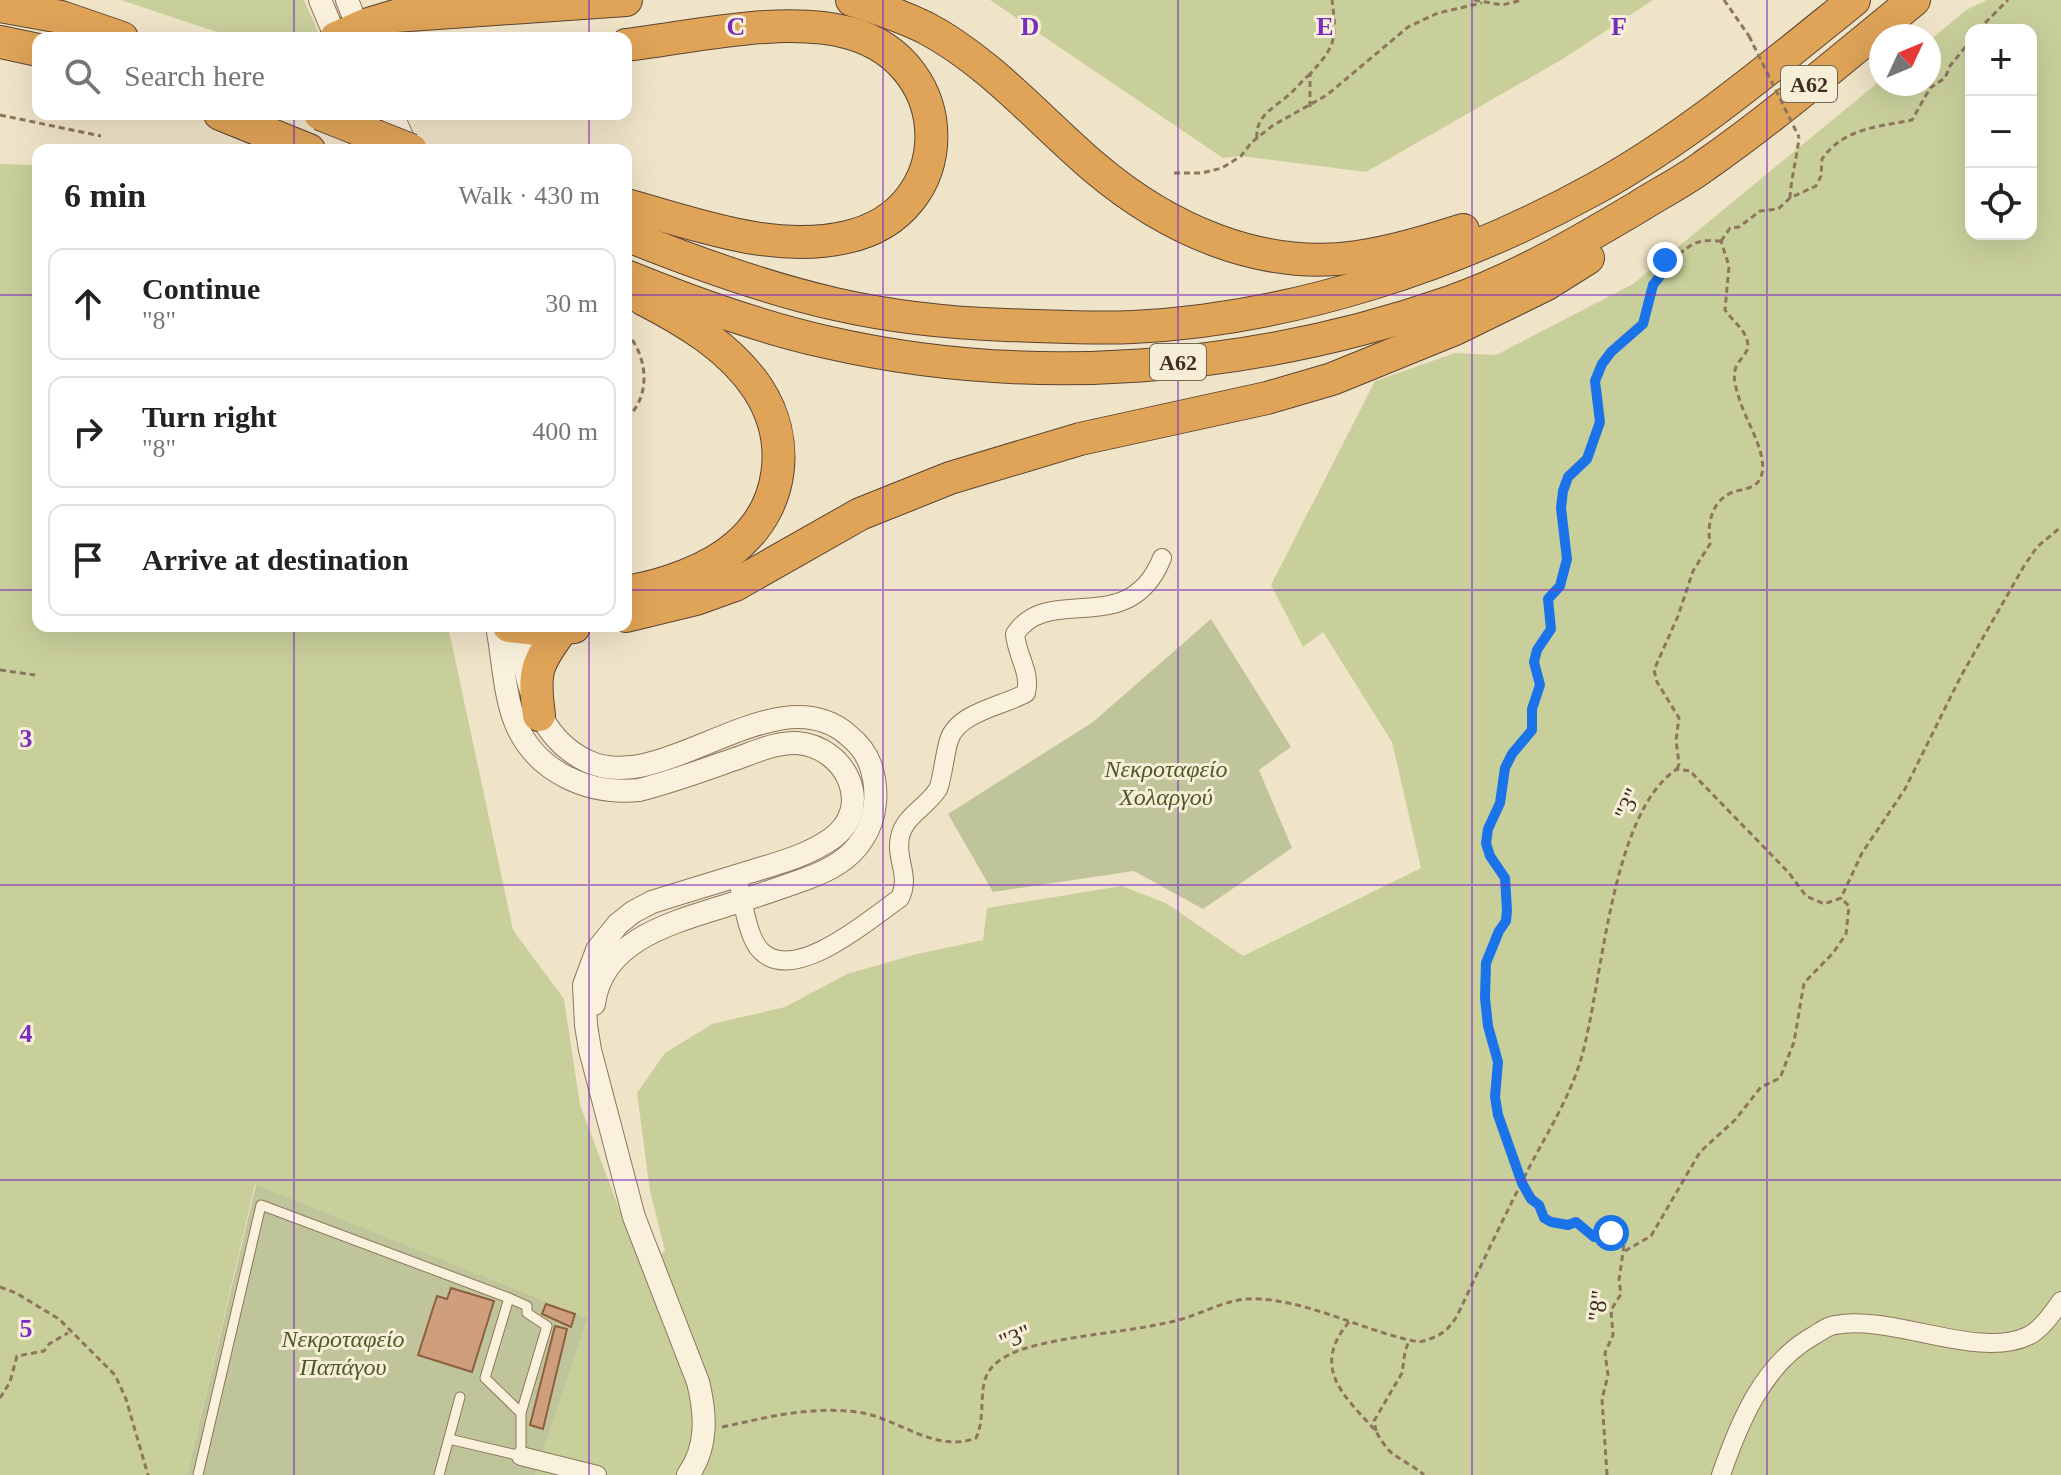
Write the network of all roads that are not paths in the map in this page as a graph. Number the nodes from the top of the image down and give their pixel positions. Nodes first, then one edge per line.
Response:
1 (320, 0) edge
2 (388, 0) edge
3 (626, 0) edge
4 (852, 0) edge
5 (1854, 0) edge
6 (1914, 0) edge
7 (0, 6) edge
8 (426, 14) junction
9 (348, 28) edge
10 (105, 32) edge
11 (0, 42) edge
12 (632, 44) edge
13 (32, 49) edge
14 (235, 120) edge
15 (335, 120) edge
16 (367, 120) edge
17 (395, 120) edge
18 (294, 144) edge
19 (377, 144) edge
20 (394, 144) edge
21 (406, 144) edge
22 (1703, 167) junction
23 (1596, 188) junction
24 (632, 207) edge
25 (632, 237) edge
26 (632, 278) edge
27 (632, 293) edge
28 (1162, 558) dead end
29 (632, 590) edge
30 (632, 615) edge
31 (510, 632) edge
32 (512, 632) edge
33 (566, 632) edge
34 (539, 715) junction
35 (737, 876) junction
36 (743, 900) junction
37 (610, 1120) junction
38 (509, 1298) junction
39 (2061, 1301) edge
40 (460, 1397) dead end
41 (521, 1413) junction
42 (449, 1439) junction
43 (521, 1456) junction
44 (571, 1472) edge
45 (198, 1475) edge
46 (439, 1475) edge
47 (597, 1475) edge
48 (688, 1475) edge
49 (1721, 1475) edge

1 - 9 street
2 - 8 highway
3 - 8 highway
4 - 23 highway
5 - 23 highway, Α62
6 - 22 highway, Α62
7 - 10 highway
8 - 9 highway
11 - 13 highway
12 - 24 highway
14 - 18 highway
15 - 20 highway, bridge
16 - 19 street
17 - 21 street
22 - 26 highway, Α62
22 - 30 highway
23 - 25 highway, Α62
27 - 29 highway
28 - 36 street
31 - 35 street
32 - 34 street
33 - 34 highway
34 - 36 street
35 - 36 street
35 - 37 street
36 - 37 street
37 - 48 street
38 - 41 lane
38 - 41 lane
38 - 45 lane
39 - 49 street
40 - 42 lane
41 - 43 lane
42 - 43 lane
42 - 46 lane
43 - 44 street
44 - 47 street

